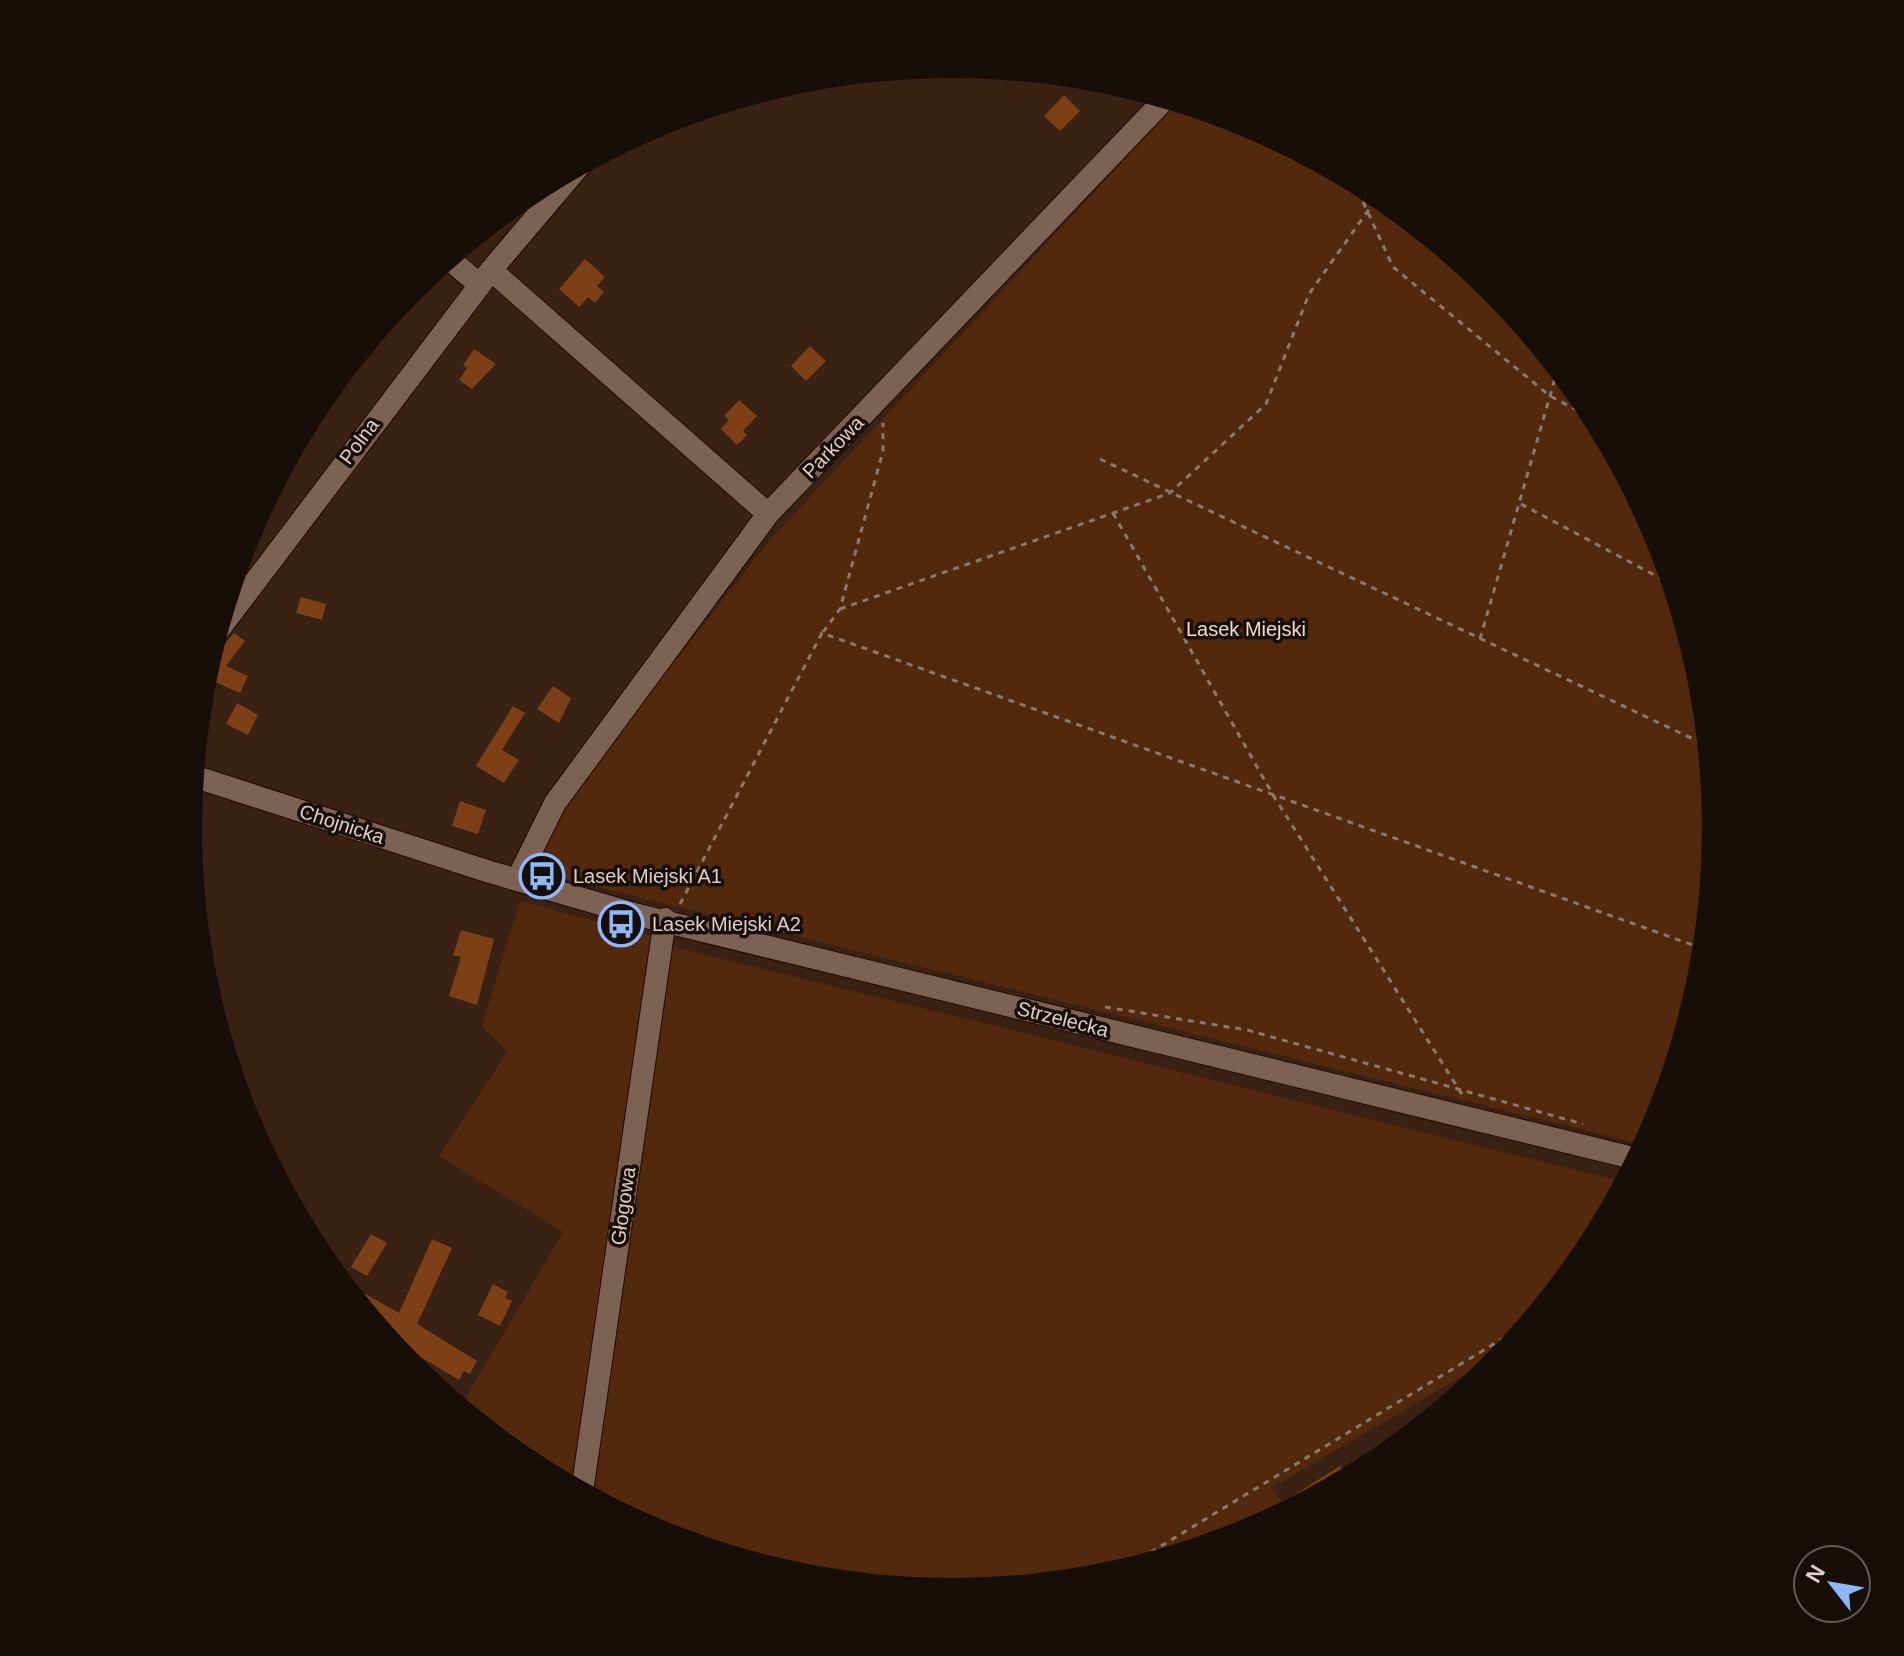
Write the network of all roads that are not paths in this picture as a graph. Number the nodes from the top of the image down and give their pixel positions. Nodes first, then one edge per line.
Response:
1 (1157, 107) edge
2 (560, 188) edge
3 (458, 263) edge
4 (485, 277) junction
5 (768, 514) junction
6 (236, 607) edge
7 (204, 780) edge
8 (490, 872) joint
9 (517, 880) junction
10 (672, 911) junction
11 (1627, 1156) edge
12 (584, 1482) edge

1 - 5 street, Parkowa
2 - 4 street, Polna
3 - 4 street
4 - 5 street
4 - 6 street, Polna
5 - 9 street, Parkowa
7 - 8 street, Chojnicka
8 - 9 street, Strzelecka
9 - 10 street, Strzelecka
10 - 11 street, Strzelecka
10 - 12 street, Głogowa

